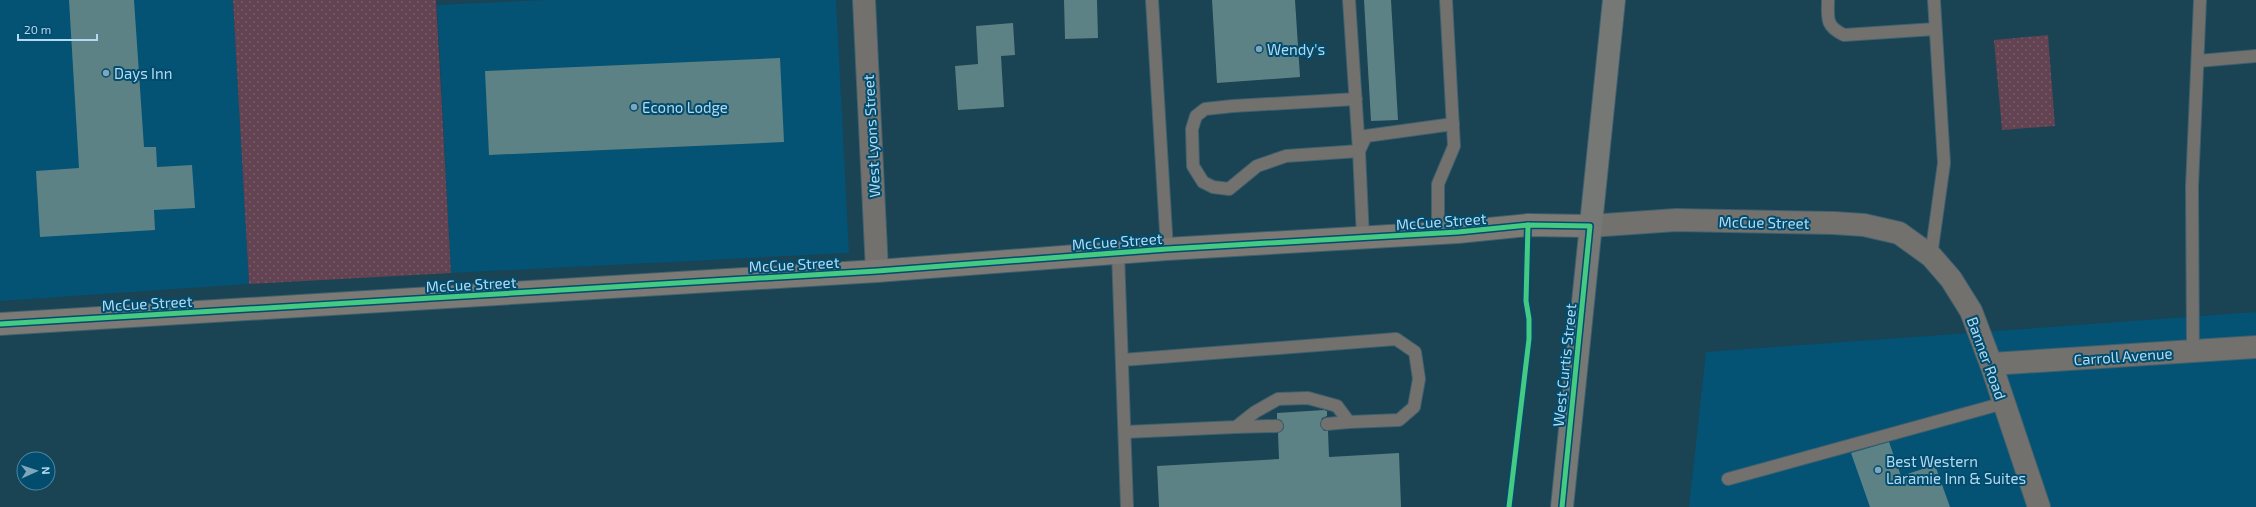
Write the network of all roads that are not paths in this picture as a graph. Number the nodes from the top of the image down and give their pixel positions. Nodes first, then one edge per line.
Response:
1 (864, 0) edge
2 (1152, 0) edge
3 (1349, 0) edge
4 (1446, 0) edge
5 (1614, 0) edge
6 (1828, 0) edge
7 (1934, 0) edge
8 (2200, 0) edge
9 (1935, 29) junction
10 (2256, 56) edge
11 (2198, 60) junction
12 (1356, 99) junction
13 (1453, 124) junction
14 (1359, 151) junction
15 (1590, 226) junction
16 (1899, 233) joint
17 (1438, 234) junction
18 (1363, 238) junction
19 (1167, 249) junction
20 (1118, 253) junction
21 (1931, 256) junction
22 (877, 272) junction
23 (0, 324) edge
24 (2256, 347) edge
25 (2193, 351) junction
26 (1122, 360) junction
27 (1991, 364) junction
28 (2004, 403) junction
29 (1349, 422) junction
30 (1328, 424) dead end
31 (1277, 426) dead end
32 (1236, 427) junction
33 (1125, 432) junction
34 (1728, 479) dead end
35 (1127, 507) edge
36 (1562, 507) edge
37 (2039, 507) edge

1 - 22 street, West Lyons Street
2 - 19 lane
3 - 12 lane
4 - 13 lane
5 - 15 main road, West Curtis Street
6 - 9 lane
7 - 9 lane
8 - 11 lane
9 - 21 lane
10 - 11 lane
11 - 25 lane
12 - 14 lane
12 - 14 lane
13 - 14 lane
13 - 17 lane
14 - 18 lane
15 - 16 street, McCue Street
15 - 17 main road, McCue Street
15 - 36 main road, West Curtis Street
16 - 21 street, Banner Road
17 - 18 main road, McCue Street
18 - 19 main road, McCue Street
19 - 20 main road, McCue Street
20 - 22 main road, McCue Street
20 - 26 lane
21 - 27 street, Banner Road
22 - 23 main road, McCue Street
24 - 25 street, Carroll Avenue
25 - 27 street, Carroll Avenue
26 - 29 lane
26 - 33 lane
27 - 28 street, Banner Road
28 - 34 lane
28 - 37 street, Banner Road
29 - 30 lane
29 - 32 lane
31 - 32 lane
32 - 33 lane
33 - 35 lane

